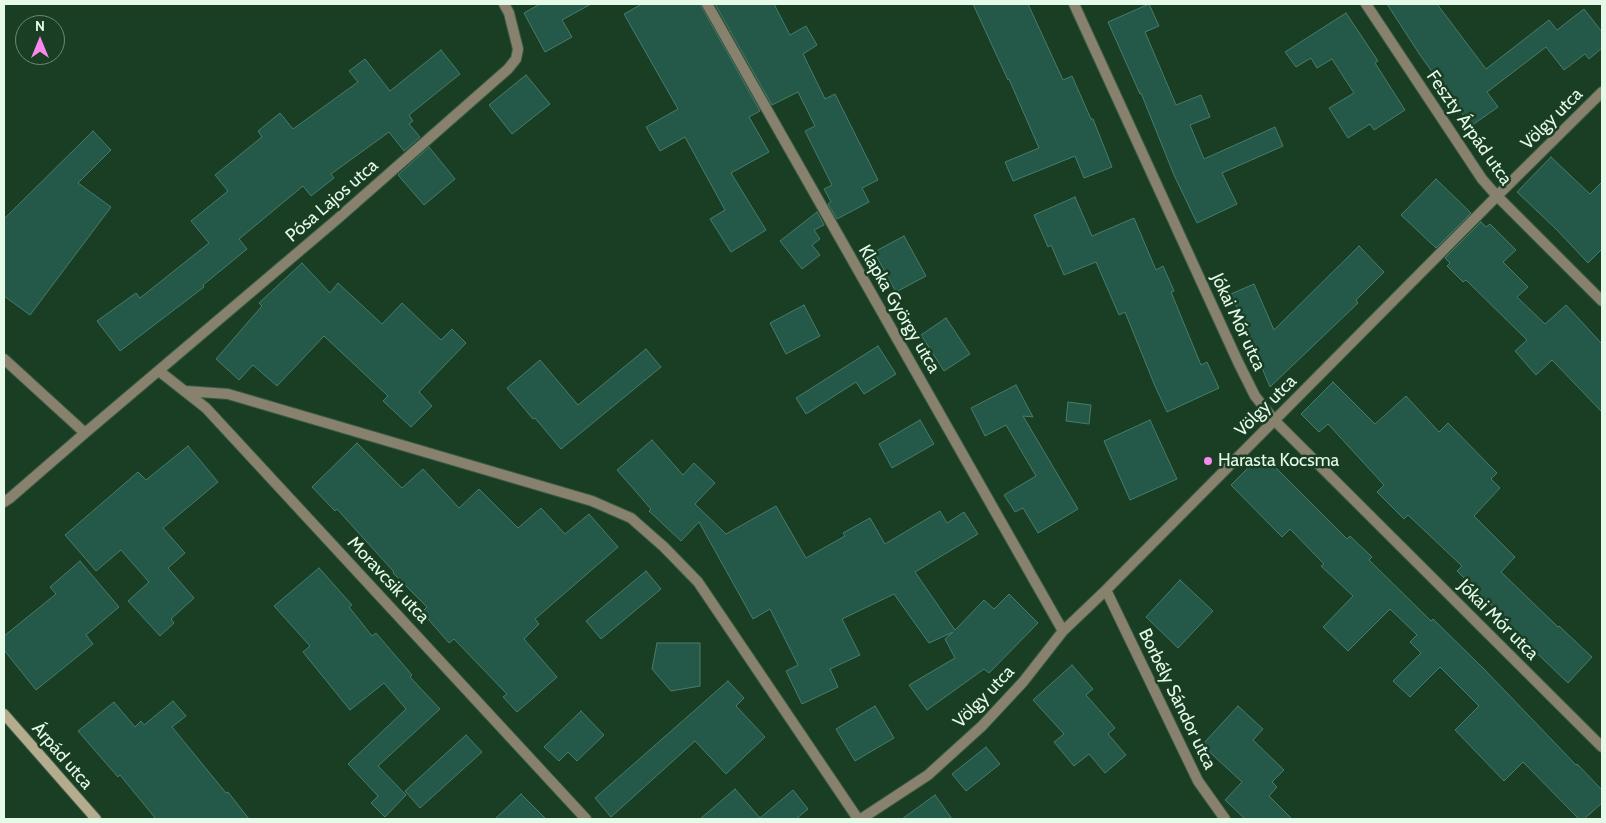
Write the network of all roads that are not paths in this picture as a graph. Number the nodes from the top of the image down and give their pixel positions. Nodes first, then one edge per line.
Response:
1 (504, 4) edge
2 (707, 4) edge
3 (1074, 4) edge
4 (1366, 4) edge
5 (1602, 92) edge
6 (1496, 196) junction
7 (1602, 301) edge
8 (4, 360) edge
9 (159, 371) junction
10 (186, 391) junction
11 (1275, 421) junction
12 (84, 433) junction
13 (6, 502) edge
14 (1106, 590) junction
15 (1063, 631) junction
16 (4, 714) edge
17 (1602, 747) edge
18 (96, 819) edge
19 (586, 819) edge
20 (860, 819) edge
21 (1225, 819) edge

1 - 9 street, Pósa Lajos utca
2 - 15 street, Klapka György utca
3 - 11 street, Jókai Mór utca
4 - 6 street, Feszty Árpád utca
5 - 6 street, Völgy utca
6 - 7 street, Feszty Árpád utca
6 - 11 street, Völgy utca
8 - 12 street
9 - 10 street, Moravcsik utca
9 - 12 street, Pósa Lajos utca
10 - 19 street, Moravcsik utca
10 - 20 street
11 - 14 street, Völgy utca
11 - 17 street, Jókai Mór utca
12 - 13 street, Pósa Lajos utca
14 - 15 street, Völgy utca
14 - 21 street, Borbély Sándor utca
15 - 20 street, Völgy utca
16 - 18 street, Árpád utca

